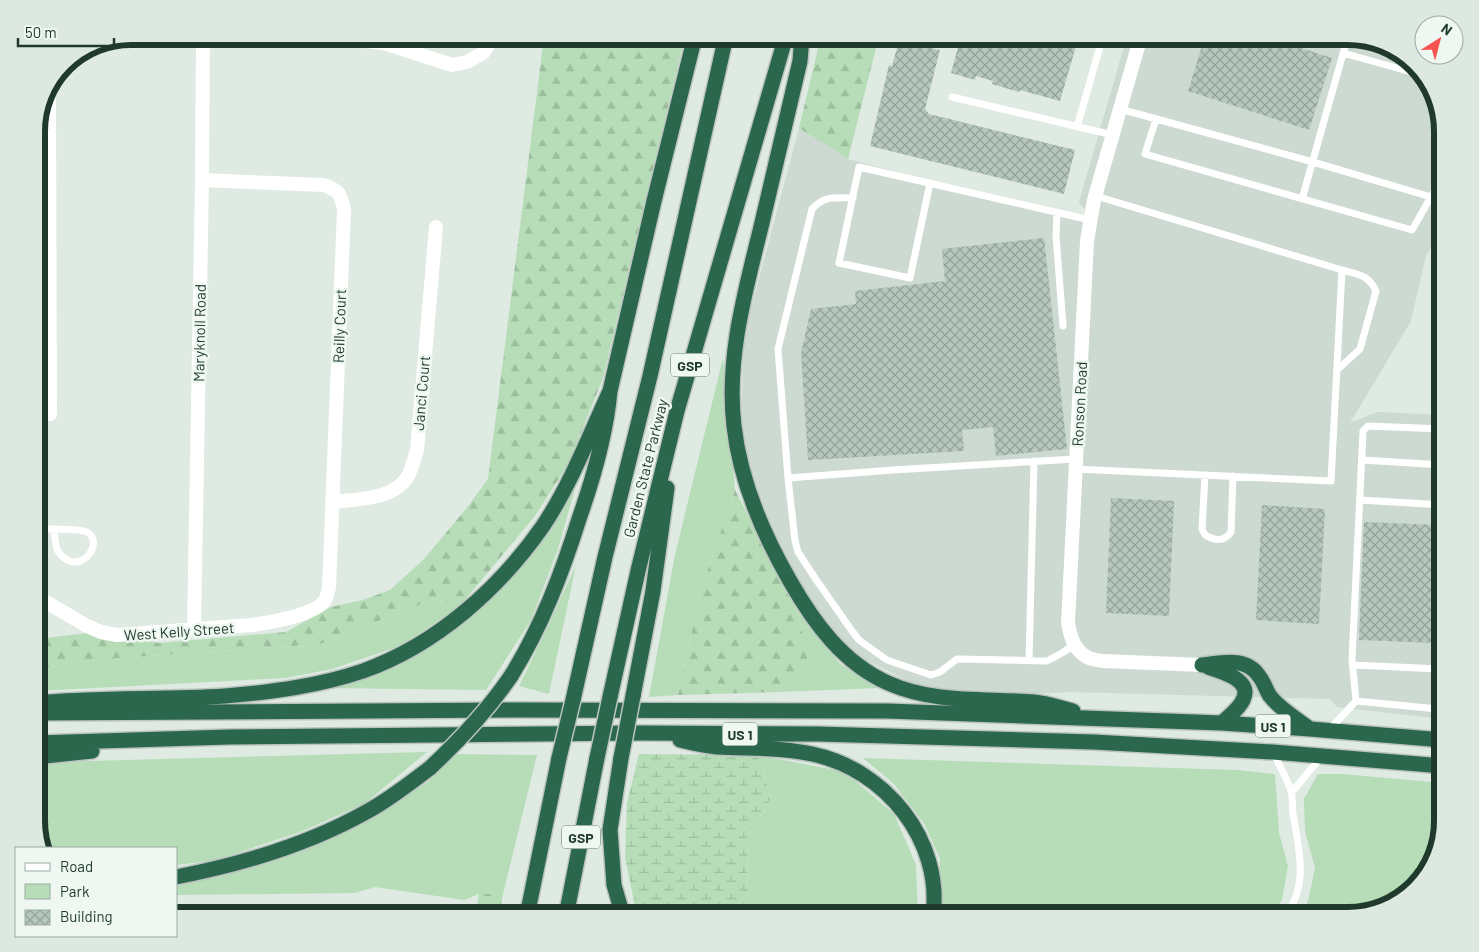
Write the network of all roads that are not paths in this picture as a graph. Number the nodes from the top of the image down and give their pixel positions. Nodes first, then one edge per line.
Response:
1 (203, 45) edge
2 (390, 45) edge
3 (489, 45) edge
4 (693, 45) edge
5 (724, 45) edge
6 (783, 45) edge
7 (801, 45) edge
8 (1100, 45) edge
9 (1138, 45) edge
10 (1345, 45) edge
11 (1343, 53) junction
12 (1411, 72) edge
13 (952, 97) dead end
14 (48, 108) edge
15 (1120, 109) junction
16 (1156, 119) junction
17 (1077, 127) junction
18 (1113, 135) junction
19 (45, 162) edge
20 (1312, 162) junction
21 (202, 180) junction
22 (930, 183) junction
23 (1434, 192) edge
24 (1096, 196) junction
25 (1431, 197) junction
26 (853, 198) junction
27 (1302, 199) junction
28 (1057, 212) junction
29 (1090, 220) junction
30 (436, 227) dead end
31 (1342, 270) junction
32 (1062, 326) dead end
33 (45, 361) edge
34 (1337, 370) junction
35 (610, 391) junction
36 (677, 411) junction
37 (50, 414) dead end
38 (1434, 429) edge
39 (1362, 460) junction
40 (1034, 461) junction
41 (1076, 464) junction
42 (1434, 464) edge
43 (1205, 475) junction
44 (1233, 476) junction
45 (788, 478) junction
46 (1360, 500) junction
47 (333, 502) junction
48 (1434, 504) edge
49 (45, 528) edge
50 (54, 529) junction
51 (326, 599) joint
52 (45, 601) edge
53 (194, 629) junction
54 (1075, 644) junction
55 (1029, 661) junction
56 (1353, 665) junction
57 (1202, 666) junction
58 (1434, 669) edge
59 (1356, 701) junction
60 (45, 703) edge
61 (1434, 709) edge
62 (45, 714) edge
63 (1103, 718) junction
64 (1222, 723) junction
65 (1310, 729) junction
66 (1329, 730) junction
67 (641, 733) junction
68 (229, 737) junction
69 (1434, 738) edge
70 (45, 743) edge
71 (1273, 752) junction
72 (45, 755) edge
73 (1322, 756) junction
74 (1434, 765) edge
75 (1292, 792) junction
76 (178, 877) edge
77 (529, 907) edge
78 (568, 907) edge
79 (620, 907) edge
80 (933, 907) edge
81 (1290, 907) edge

1 - 21 street, Maryknoll Road
2 - 3 street
4 - 35 highway
5 - 77 highway, Garden State Parkway / GSP, bridge
6 - 36 highway, Garden State Parkway / GSP
7 - 63 highway
8 - 17 lane
9 - 15 street, Ronson Road
10 - 11 lane
11 - 12 lane
11 - 20 lane
13 - 17 lane
14 - 19 street
15 - 16 lane
15 - 18 street, Ronson Road
16 - 20 lane
16 - 27 lane
17 - 18 lane
18 - 24 street, Ronson Road
20 - 25 lane
20 - 27 lane
21 - 47 street, Reilly Court
21 - 53 street, Maryknoll Road
22 - 26 lane
22 - 26 lane
22 - 28 lane
23 - 25 lane
24 - 29 street, Ronson Road
24 - 31 lane
25 - 27 lane
26 - 45 lane
28 - 29 lane
28 - 32 lane
29 - 41 street, Ronson Road
30 - 47 street, Janci Court
31 - 34 lane
31 - 34 lane
33 - 37 street
34 - 44 lane
35 - 60 highway
35 - 76 highway, bridge
36 - 78 highway, Garden State Parkway / GSP, bridge
36 - 79 highway, bridge
38 - 39 lane
39 - 42 lane
39 - 46 lane
40 - 41 lane
40 - 45 lane
40 - 55 lane
41 - 43 lane
41 - 54 street, Ronson Road
43 - 44 lane
43 - 44 lane
45 - 55 lane
46 - 48 lane
46 - 56 lane
47 - 51 street, Reilly Court
49 - 50 lane
50 - 50 lane
51 - 53 street, West Kelly Street
52 - 53 street, West Kelly Street
54 - 55 lane
54 - 57 street
56 - 58 lane
56 - 59 lane
57 - 64 highway
57 - 65 highway
59 - 61 lane
59 - 66 lane
62 - 63 highway, US 1
63 - 64 highway, US 1
64 - 65 highway, US 1
65 - 66 highway, US 1
66 - 69 highway, US 1
67 - 68 highway, US 1
67 - 71 highway, US 1
67 - 80 highway
68 - 70 highway, US 1
68 - 72 highway
71 - 73 highway, US 1
71 - 75 lane
73 - 74 highway, US 1
73 - 75 lane
75 - 81 lane

